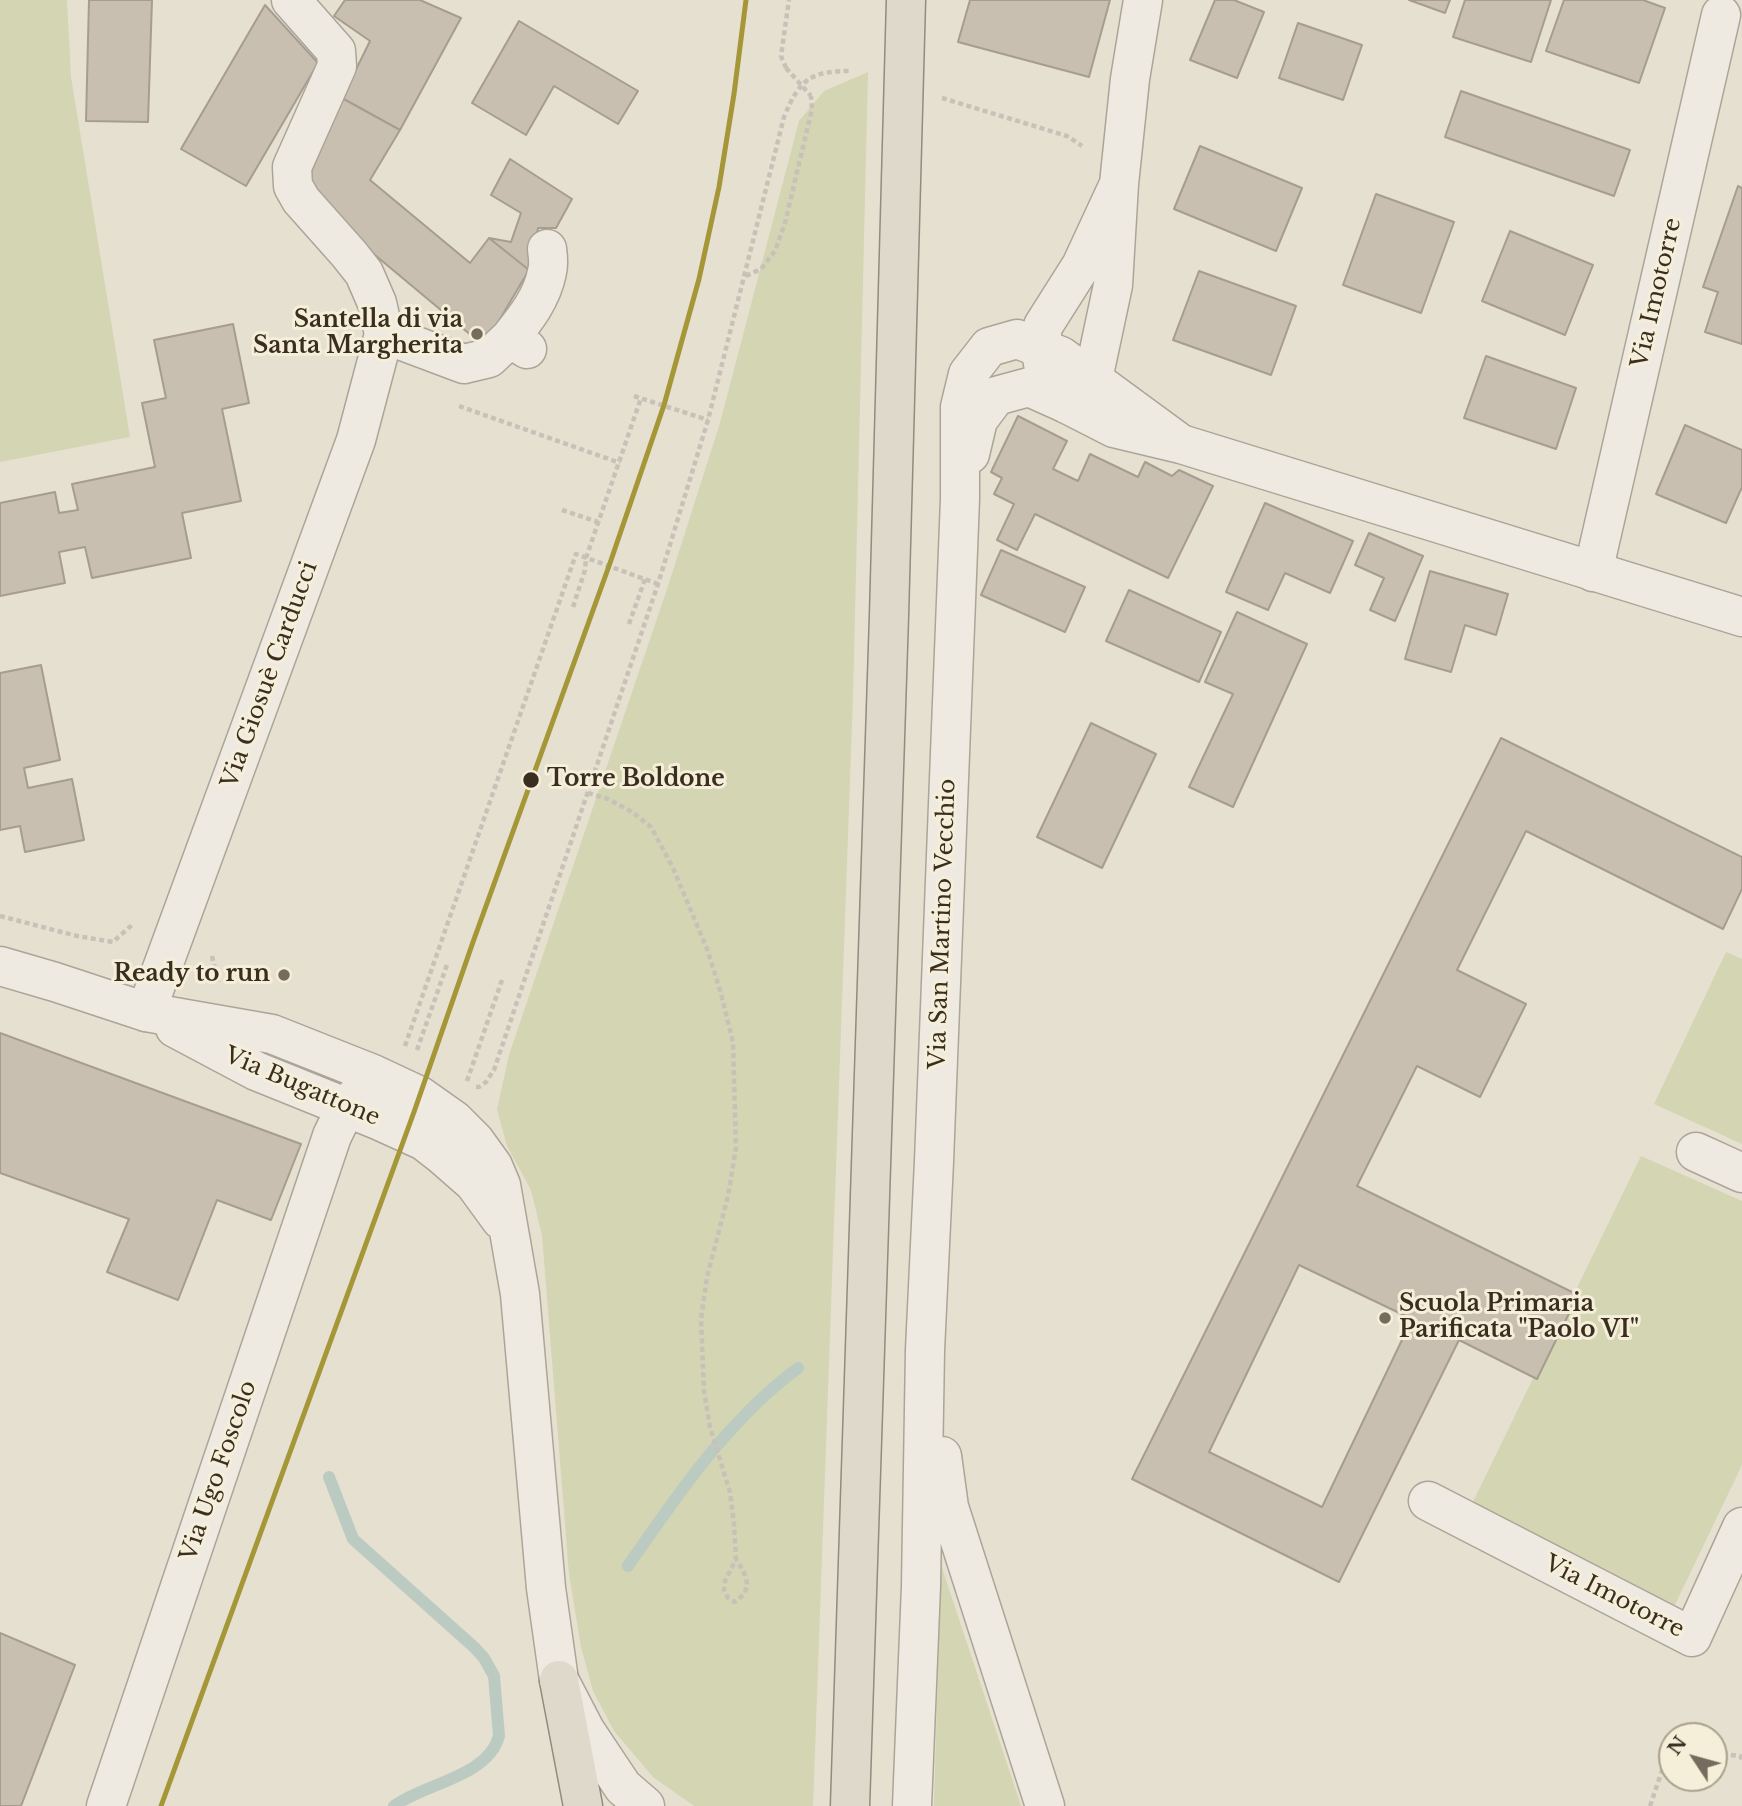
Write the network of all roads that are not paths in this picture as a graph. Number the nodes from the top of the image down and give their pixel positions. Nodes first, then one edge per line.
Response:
1 (291, 0) edge
2 (906, 0) edge
3 (1143, 0) edge
4 (1721, 15) dead end
5 (1119, 184) junction
6 (547, 249) dead end
7 (384, 334) junction
8 (1040, 348) junction
9 (1080, 391) junction
10 (960, 499) junction
11 (1592, 572) junction
12 (1742, 617) edge
13 (0, 966) edge
14 (146, 1012) junction
15 (333, 1113) junction
16 (1696, 1152) dead end
17 (1742, 1173) edge
18 (500, 1185) junction
19 (510, 1232) junction
20 (925, 1350) junction
21 (1428, 1501) dead end
22 (1742, 1527) edge
23 (559, 1680) junction
24 (106, 1806) edge
25 (583, 1806) edge
26 (645, 1806) edge
27 (850, 1806) edge
28 (912, 1806) edge
29 (1045, 1806) edge

1 - 7 street
2 - 27 highway
3 - 5 street
4 - 11 street, Via Imotorre
5 - 8 street
5 - 9 street
6 - 7 street
7 - 14 street, Via Giosuè Carducci
8 - 9 street, Via San Martino Vecchio
8 - 10 street, Via San Martino Vecchio
9 - 10 street, Via San Martino Vecchio
9 - 11 street, Via San Martino Vecchio
10 - 20 street, Via San Martino Vecchio
11 - 12 street
13 - 14 street
14 - 15 street, Via Bugattone
14 - 18 street, Via Bugattone
15 - 18 street
15 - 19 street, Via Bugattone
15 - 24 street, Via Ugo Foscolo
16 - 17 street
18 - 19 street, Via Bugattone
19 - 23 street
20 - 28 street
20 - 29 street
21 - 22 street, Via Imotorre
23 - 25 highway
23 - 26 street

